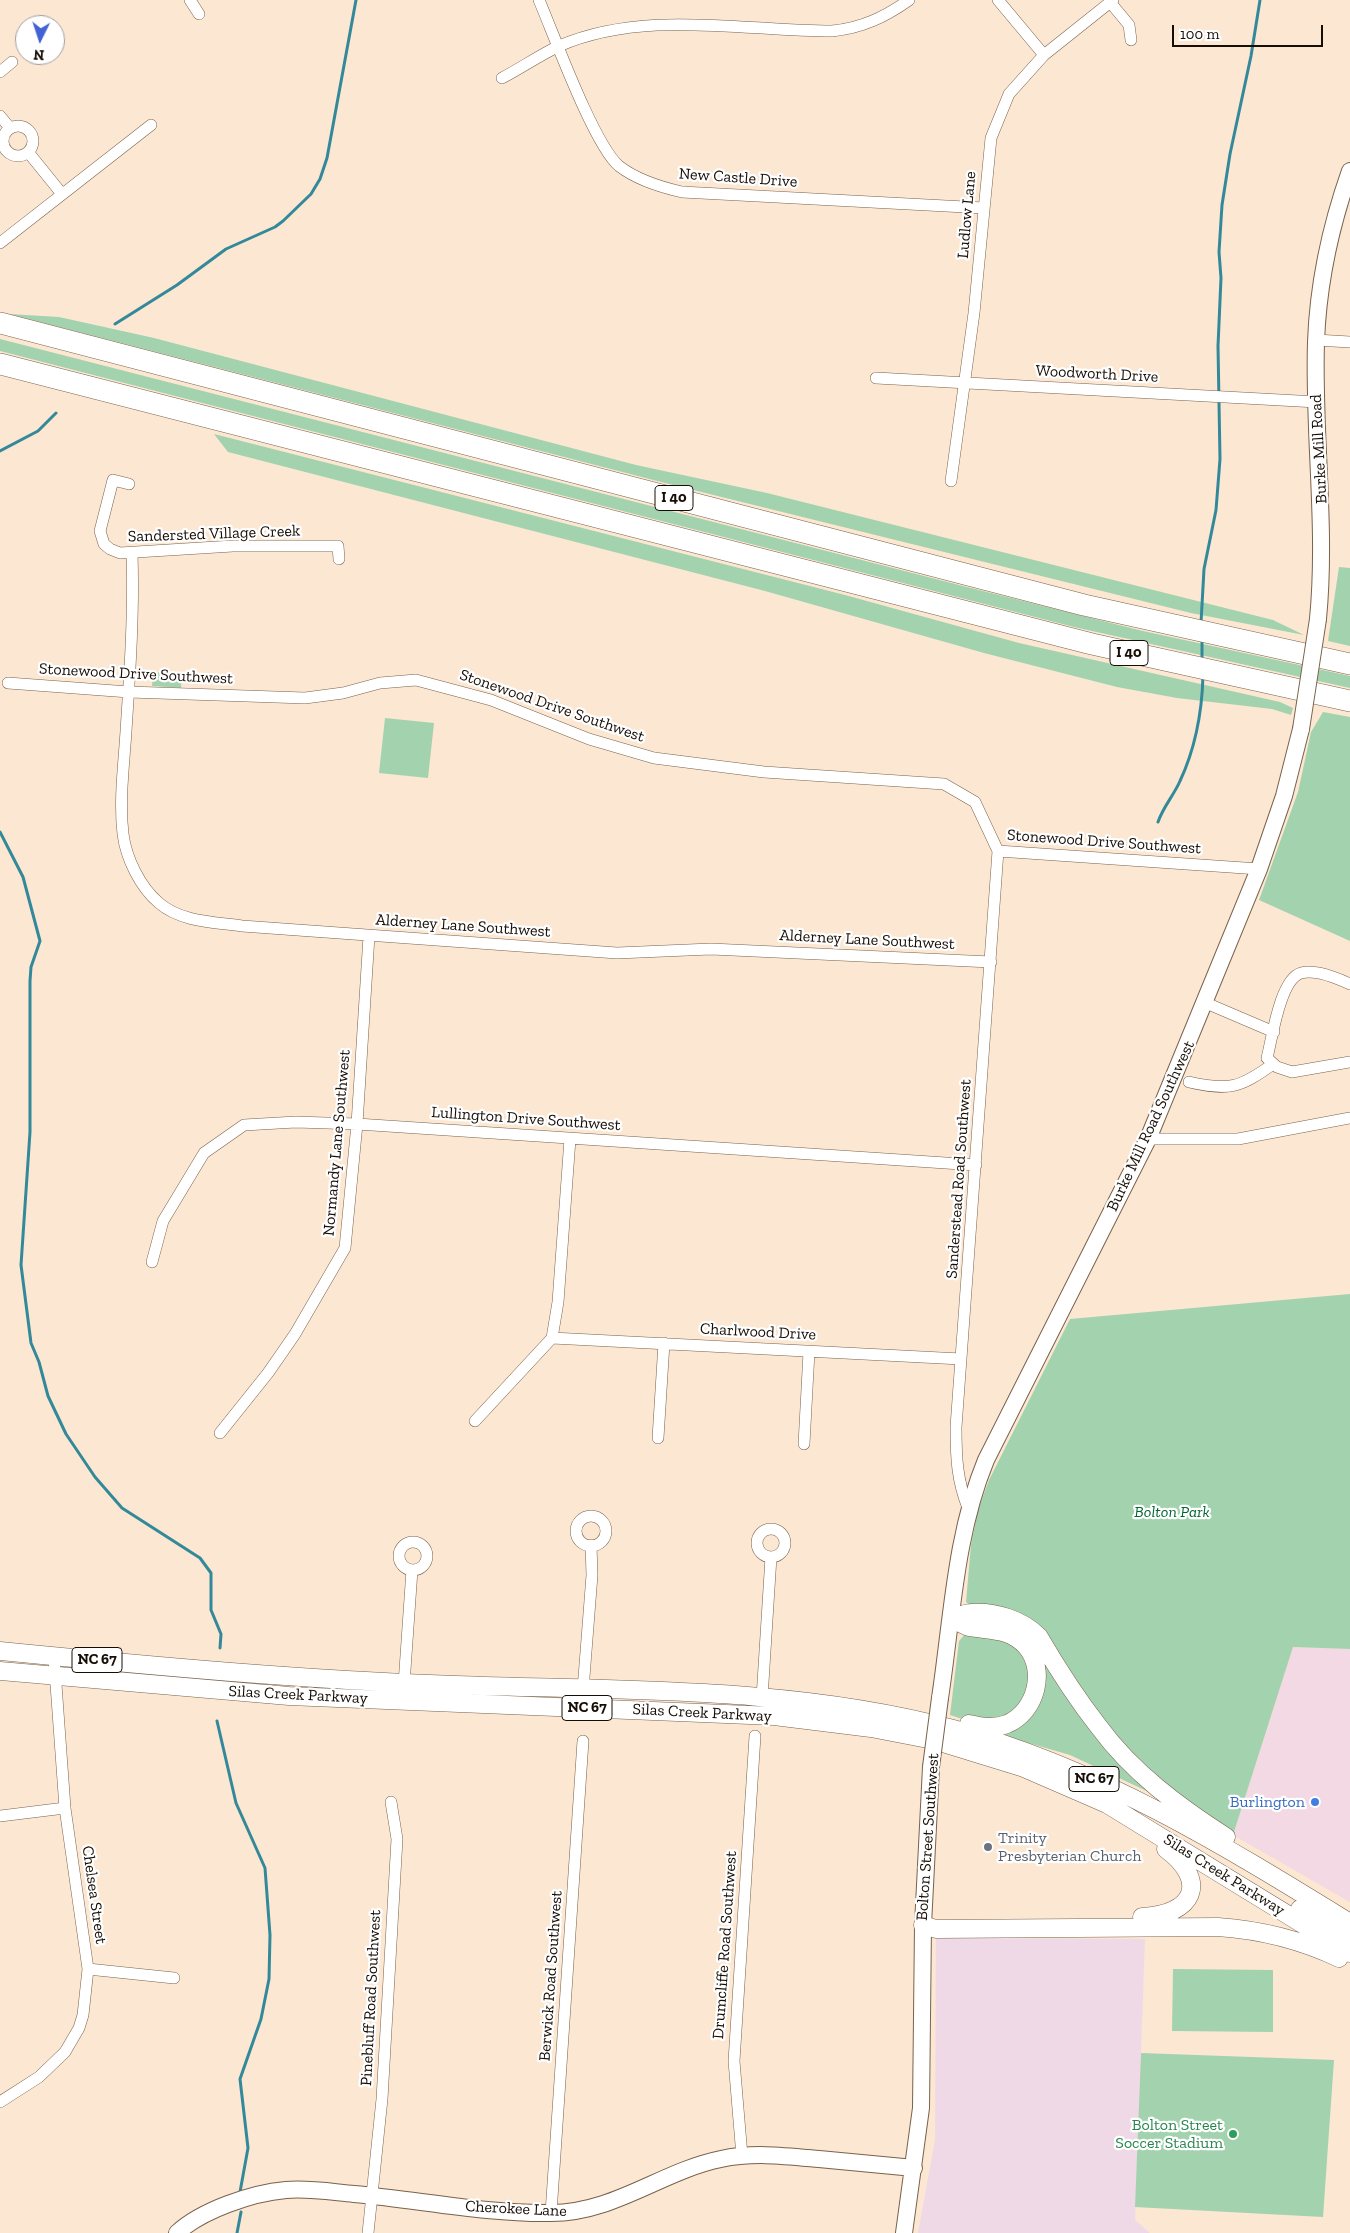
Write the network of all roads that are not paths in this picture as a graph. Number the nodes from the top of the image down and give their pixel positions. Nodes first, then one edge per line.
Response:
1 (190, 0) edge
2 (539, 0) edge
3 (909, 0) edge
4 (998, 0) edge
5 (1111, 1) edge
6 (199, 14) dead end
7 (1131, 40) dead end
8 (559, 46) junction
9 (1044, 55) junction
10 (12, 62) dead end
11 (0, 72) edge
12 (502, 78) dead end
13 (0, 116) edge
14 (152, 125) dead end
15 (10, 128) junction
16 (28, 152) junction
17 (1350, 171) edge
18 (62, 194) junction
19 (984, 208) junction
20 (0, 243) edge
21 (0, 323) edge
22 (1316, 340) junction
23 (1350, 342) edge
24 (0, 364) edge
25 (876, 378) dead end
26 (963, 384) junction
27 (1317, 402) junction
28 (951, 481) dead end
29 (129, 484) dead end
30 (132, 553) junction
31 (339, 559) dead end
32 (1350, 664) edge
33 (8, 683) dead end
34 (129, 692) junction
35 (1350, 701) edge
36 (1301, 729) joint
37 (998, 851) junction
38 (1260, 869) junction
39 (368, 936) junction
40 (991, 962) junction
41 (1350, 984) edge
42 (1206, 1003) junction
43 (1274, 1032) junction
44 (1350, 1062) edge
45 (1273, 1064) junction
46 (1188, 1082) dead end
47 (1350, 1118) edge
48 (357, 1124) junction
49 (570, 1139) junction
50 (1148, 1140) junction
51 (976, 1165) junction
52 (152, 1262) dead end
53 (552, 1338) junction
54 (664, 1343) junction
55 (809, 1352) junction
56 (961, 1359) junction
57 (475, 1420) dead end
58 (220, 1433) dead end
59 (658, 1438) dead end
60 (804, 1444) dead end
61 (968, 1508) junction
62 (591, 1546) dead end
63 (771, 1556) dead end
64 (412, 1570) dead end
65 (952, 1619) junction
66 (0, 1651) edge
67 (54, 1657) junction
68 (0, 1671) edge
69 (54, 1676) junction
70 (404, 1684) junction
71 (583, 1690) junction
72 (762, 1698) junction
73 (873, 1711) junction
74 (755, 1736) dead end
75 (583, 1741) dead end
76 (391, 1802) dead end
77 (1107, 1804) junction
78 (65, 1808) junction
79 (0, 1816) edge
80 (1296, 1890) junction
81 (1252, 1893) junction
82 (1350, 1923) edge
83 (923, 1925) junction
84 (1350, 1938) edge
85 (1350, 1953) edge
86 (1350, 1964) edge
87 (88, 1969) junction
88 (174, 1978) dead end
89 (0, 2102) edge
90 (742, 2156) junction
91 (914, 2168) junction
92 (373, 2196) junction
93 (551, 2213) junction
94 (178, 2233) edge
95 (368, 2233) edge
96 (904, 2233) edge

1 - 6 street
2 - 8 street, New Castle Drive
3 - 8 street
4 - 9 street
5 - 7 street
5 - 9 street, Ludlow Lane
8 - 12 street
8 - 19 street, New Castle Drive
9 - 19 street, Ludlow Lane
10 - 11 street
13 - 15 street
14 - 18 street
15 - 16 street
15 - 16 street
16 - 18 street
17 - 22 street, Burke Mill Road
18 - 20 street
19 - 26 street, Ludlow Lane
21 - 32 highway, I 40
22 - 23 street
22 - 27 street, Burke Mill Road
24 - 35 highway, I 40
25 - 26 street, Woodworth Drive
26 - 27 street, Woodworth Drive
26 - 28 street, Ludlow Lane
27 - 36 street, Burke Mill Road, bridge
29 - 30 street, Sandersted Village Creek
30 - 31 street, Sandersted Village Creek
30 - 34 street, Alderney Lane Southwest
33 - 34 street, Stonewood Drive Southwest
34 - 37 street, Stonewood Drive Southwest
34 - 39 street, Alderney Lane Southwest
36 - 38 street, Burke Mill Road Southwest
37 - 38 street, Stonewood Drive Southwest
37 - 40 street, Sanderstead Road Southwest
38 - 42 street, Burke Mill Road Southwest
39 - 40 street, Alderney Lane Southwest
39 - 48 street, Normandy Lane Southwest
40 - 51 street, Sanderstead Road Southwest
41 - 43 street
42 - 43 street
42 - 50 street, Burke Mill Road Southwest
43 - 45 street
44 - 45 street
45 - 46 street
47 - 50 street
48 - 49 street, Lullington Drive Southwest
48 - 52 street, Lullington Drive Southwest
48 - 58 street, Normandy Lane Southwest
49 - 51 street, Lullington Drive Southwest
49 - 53 street
50 - 61 street, Burke Mill Road Southwest
51 - 56 street, Sanderstead Road Southwest
53 - 54 street, Charlwood Drive
53 - 57 street
54 - 55 street, Charlwood Drive
54 - 59 street
55 - 56 street, Charlwood Drive
55 - 60 street
56 - 61 street, Sanderstead Road Southwest
61 - 65 street, Bolton Street Southwest
62 - 71 street
63 - 72 street
64 - 70 street
65 - 73 main road
65 - 80 main road
65 - 83 street, Bolton Street Southwest, bridge
66 - 67 main road, Silas Creek Parkway / NC 67
67 - 69 street, Chelsea Street
67 - 70 main road, Silas Creek Parkway / NC 67
68 - 69 main road, Silas Creek Parkway / NC 67
69 - 77 main road, Silas Creek Parkway / NC 67
69 - 78 street, Chelsea Street
70 - 71 main road, Silas Creek Parkway / NC 67
71 - 72 main road, Silas Creek Parkway / NC 67
72 - 73 main road, Silas Creek Parkway / NC 67
73 - 80 main road, Silas Creek Parkway / NC 67
74 - 90 street, Drumcliffe Road Southwest
75 - 93 street, Berwick Road Southwest
76 - 92 street, Pinebluff Road Southwest
77 - 81 main road, Silas Creek Parkway / NC 67
77 - 83 main road
78 - 79 street
78 - 87 street, Chelsea Street
80 - 82 main road, Silas Creek Parkway / NC 67
81 - 84 main road
81 - 85 main road, Silas Creek Parkway / NC 67
83 - 86 main road
83 - 91 street, Bolton Street Southwest
87 - 88 street
87 - 89 street, Chelsea Street
90 - 91 street, Cherokee Lane
90 - 93 street, Cherokee Lane
91 - 96 street, Bolton Street Southwest
92 - 93 street, Cherokee Lane
92 - 94 street, Cherokee Lane
92 - 95 street, Pinebluff Road Southwest

